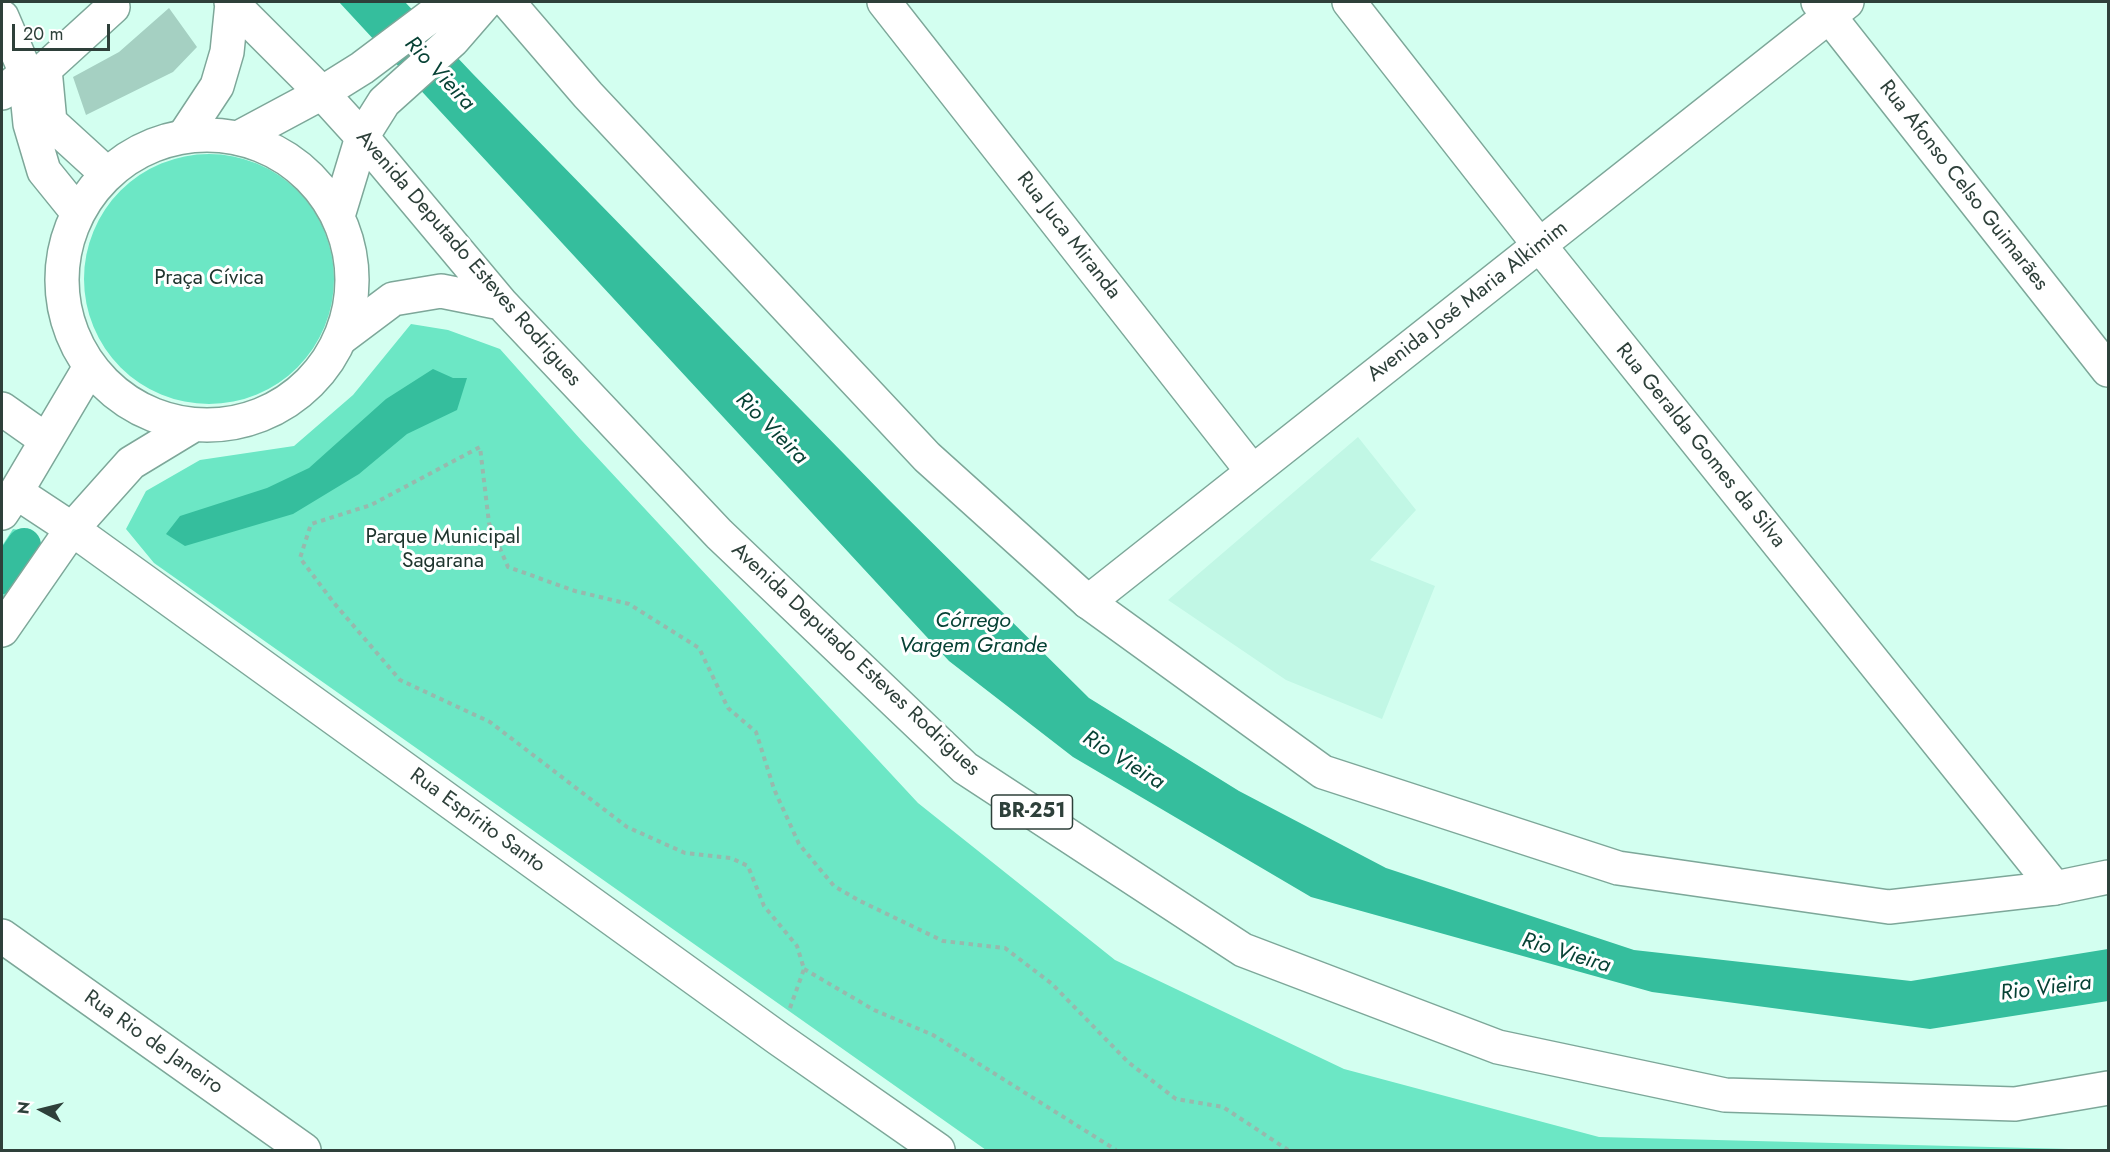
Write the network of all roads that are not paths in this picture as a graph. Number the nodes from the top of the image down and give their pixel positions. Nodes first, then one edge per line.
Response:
1 (232, 2) edge
2 (486, 2) edge
3 (508, 2) edge
4 (884, 2) edge
5 (1349, 2) edge
6 (114, 3) edge
7 (1831, 6) edge
8 (449, 7) edge
9 (2, 17) edge
10 (14, 83) edge
11 (322, 93) junction
12 (184, 136) junction
13 (362, 137) junction
14 (238, 138) junction
15 (107, 174) junction
16 (78, 213) junction
17 (338, 216) junction
18 (1540, 246) junction
19 (501, 303) junction
20 (341, 338) junction
21 (90, 367) junction
22 (2109, 370) edge
23 (2, 409) edge
24 (192, 426) junction
25 (45, 440) junction
26 (1252, 471) junction
27 (9, 502) edge
28 (72, 529) junction
29 (1088, 602) junction
30 (2, 630) edge
31 (2109, 877) edge
32 (2055, 888) junction
33 (2, 936) edge
34 (2109, 1088) edge
35 (304, 1150) edge
36 (938, 1150) edge

1 - 11 street, Avenida Deputado Esteves Rodrigues / BR-251
1 - 12 street
2 - 13 street
3 - 29 street
4 - 26 street, Rua Juca Miranda
5 - 18 street, Rua Geralda Gomes da Silva
6 - 15 street
7 - 18 street, Avenida José Maria Alkimim
7 - 22 street, Rua Afonso Celso Guimarães
8 - 11 street
9 - 10 street
10 - 16 street
11 - 13 street, Avenida Deputado Esteves Rodrigues / BR-251
11 - 14 street
12 - 14 street
12 - 15 street
13 - 17 street
13 - 19 street, Avenida Deputado Esteves Rodrigues / BR-251
14 - 17 street
15 - 16 street
16 - 21 street
17 - 20 street
18 - 26 street, Avenida José Maria Alkimim
18 - 32 street, Rua Geralda Gomes da Silva
19 - 20 street
19 - 34 street, Avenida Deputado Esteves Rodrigues / BR-251
20 - 24 street
21 - 24 street
21 - 25 street
23 - 25 street
24 - 28 street
25 - 27 street
26 - 29 street, Avenida José Maria Alkimim
27 - 28 street, Rua Espírito Santo
28 - 30 street
28 - 36 street, Rua Espírito Santo
29 - 32 street
31 - 32 street
33 - 35 street, Rua Rio de Janeiro

